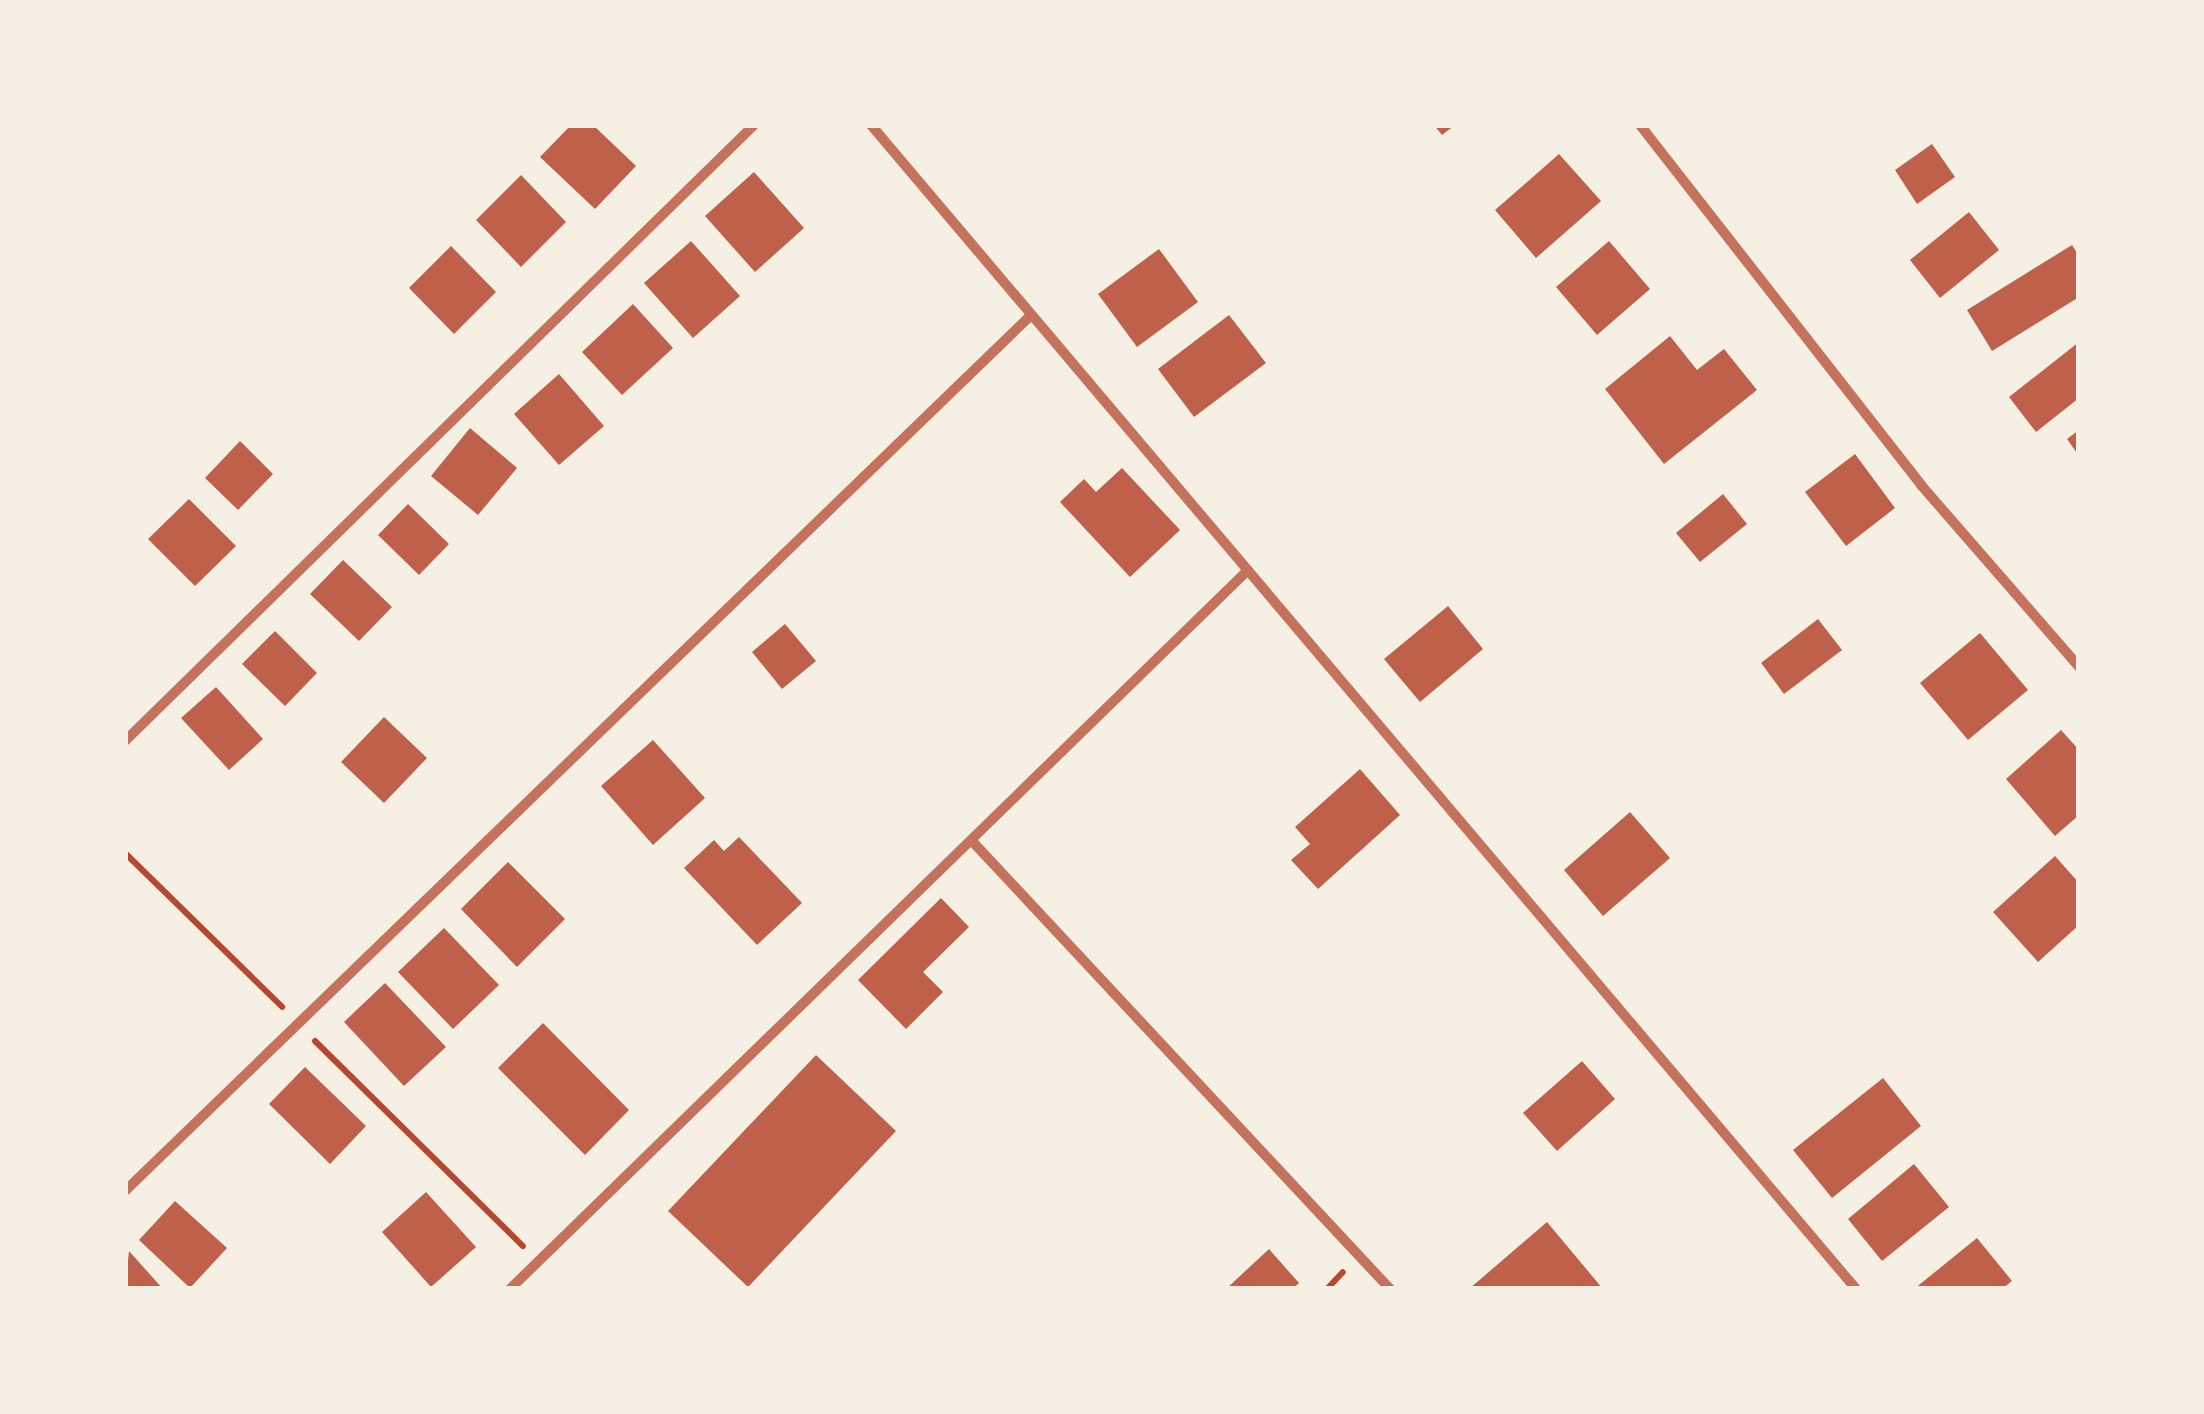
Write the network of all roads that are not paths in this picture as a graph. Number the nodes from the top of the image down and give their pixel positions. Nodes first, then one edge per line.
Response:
1 (754, 125) edge
2 (871, 125) edge
3 (1640, 125) edge
4 (1030, 316) junction
5 (1248, 570) junction
6 (2079, 667) edge
7 (125, 741) edge
8 (972, 841) junction
9 (125, 1191) edge
10 (510, 1289) edge
11 (1390, 1289) edge
12 (1856, 1289) edge

1 - 7 street
2 - 4 street
3 - 6 street
4 - 5 street
4 - 9 street
5 - 8 street
5 - 12 street
8 - 10 street
8 - 11 street

